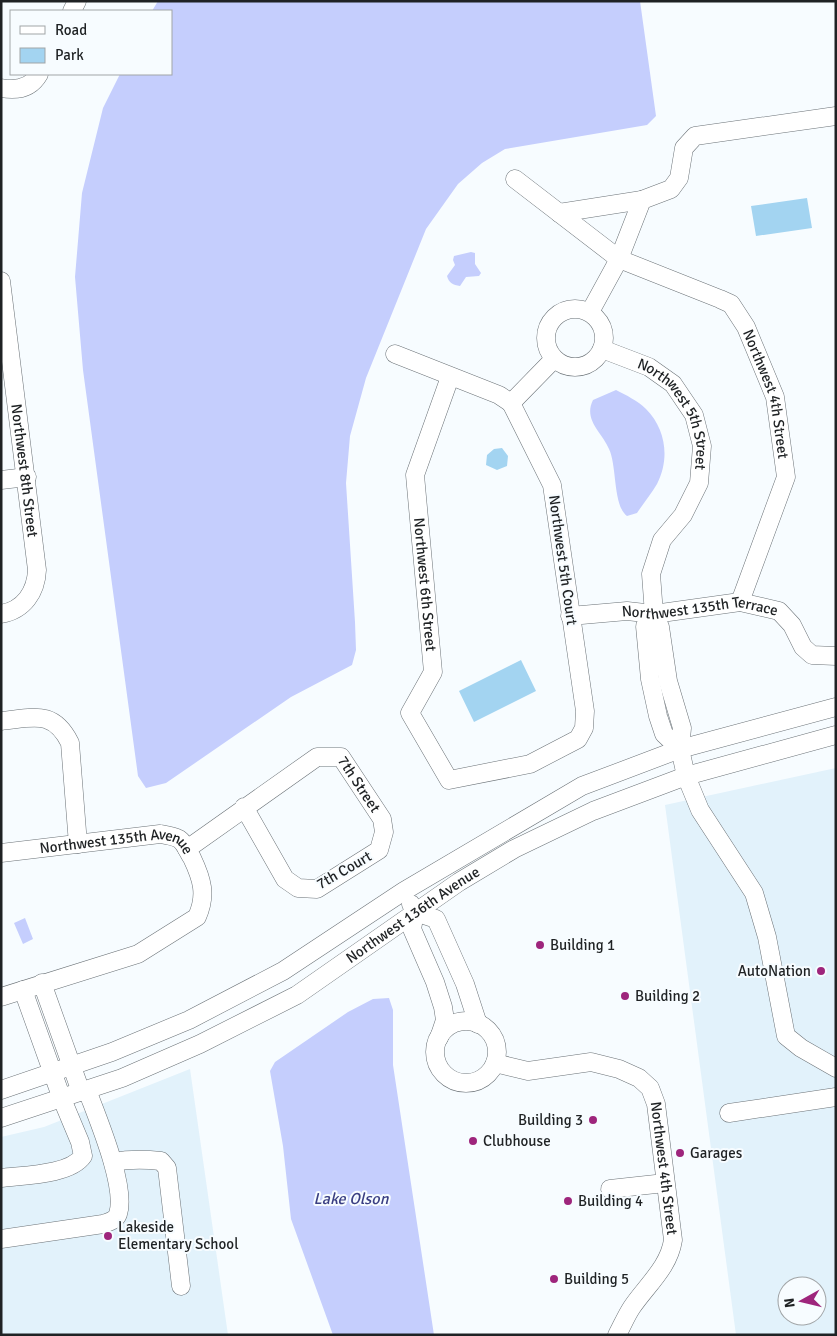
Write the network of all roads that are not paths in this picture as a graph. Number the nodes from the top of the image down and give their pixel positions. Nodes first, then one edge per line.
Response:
1 (38, 75) edge
2 (1, 88) edge
3 (836, 116) edge
4 (515, 179) dead end
5 (642, 200) junction
6 (559, 213) junction
7 (619, 259) junction
8 (1, 281) edge
9 (590, 312) junction
10 (5, 342) edge
11 (602, 349) junction
12 (395, 354) dead end
13 (554, 359) junction
14 (450, 377) junction
15 (511, 403) junction
16 (26, 477) junction
17 (1, 480) edge
18 (740, 602) junction
19 (1, 614) edge
20 (570, 616) junction
21 (657, 621) junction
22 (655, 655) junction
23 (836, 656) edge
24 (673, 697) junction
25 (836, 707) edge
26 (1, 721) edge
27 (584, 728) joint
28 (836, 735) edge
29 (680, 749) junction
30 (686, 776) junction
31 (244, 807) junction
32 (384, 832) joint
33 (78, 844) junction
34 (187, 849) junction
35 (1, 853) edge
36 (404, 891) junction
37 (415, 912) junction
38 (42, 983) junction
39 (23, 990) junction
40 (1, 997) edge
41 (478, 1024) junction
42 (439, 1039) junction
43 (495, 1062) junction
44 (72, 1066) junction
45 (836, 1068) edge
46 (53, 1073) junction
47 (1, 1090) edge
48 (84, 1091) junction
49 (834, 1097) edge
50 (62, 1099) junction
51 (730, 1113) dead end
52 (1, 1118) edge
53 (113, 1162) junction
54 (1, 1178) edge
55 (665, 1183) junction
56 (610, 1190) dead end
57 (1, 1239) edge
58 (181, 1286) dead end
59 (616, 1335) edge

1 - 2 street
3 - 5 street
4 - 6 street, Northwest 4th Street
5 - 6 street
5 - 7 street
6 - 7 street, Northwest 4th Street
7 - 9 street
7 - 18 street, Northwest 4th Street
8 - 10 street, Northwest 8th Street
9 - 11 street
9 - 13 street
10 - 16 street, Northwest 8th Street
11 - 13 street
11 - 21 street, Northwest 5th Street
12 - 14 street
13 - 15 street
14 - 15 street
14 - 27 street, Northwest 6th Street
15 - 20 street, Northwest 5th Court
16 - 17 street
16 - 19 street, Northwest 8th Street
18 - 21 street, Northwest 135th Terrace
18 - 23 street, Northwest 135th Terrace
20 - 21 street, Northwest 135th Terrace
20 - 27 street, Northwest 5th Court
21 - 22 street, Northwest 5th Street
21 - 24 street
22 - 24 street, Northwest 5th Street
22 - 29 street, Northwest 5th Street
24 - 29 street, Northwest 5th Street
25 - 29 street, Northwest 136th Avenue
26 - 33 street
28 - 30 street, Northwest 136th Avenue
29 - 30 street, Northwest 5th Street
29 - 36 street, Northwest 136th Avenue
30 - 37 street, Northwest 136th Avenue
30 - 45 street, Northwest 5th Street
31 - 32 street, 7th Street
31 - 32 street, 7th Court
31 - 34 street, Northwest 135th Avenue
33 - 34 street, Northwest 135th Avenue
33 - 35 street, Northwest 135th Avenue
34 - 38 street
36 - 37 street
36 - 44 street, Northwest 136th Avenue
37 - 41 street
37 - 42 street
37 - 48 street, Northwest 136th Avenue
38 - 39 street
38 - 44 street
39 - 40 street
39 - 46 street
41 - 42 street
41 - 43 street
42 - 43 street
43 - 55 street, Northwest 4th Street
44 - 46 street, Northwest 136th Avenue
44 - 48 street
46 - 47 street, Northwest 136th Avenue
46 - 50 street
48 - 50 street, Northwest 136th Avenue
48 - 53 street
49 - 51 street
50 - 52 street, Northwest 136th Avenue
50 - 54 street
53 - 57 street
53 - 58 street
55 - 56 street
55 - 59 street, Northwest 4th Street

